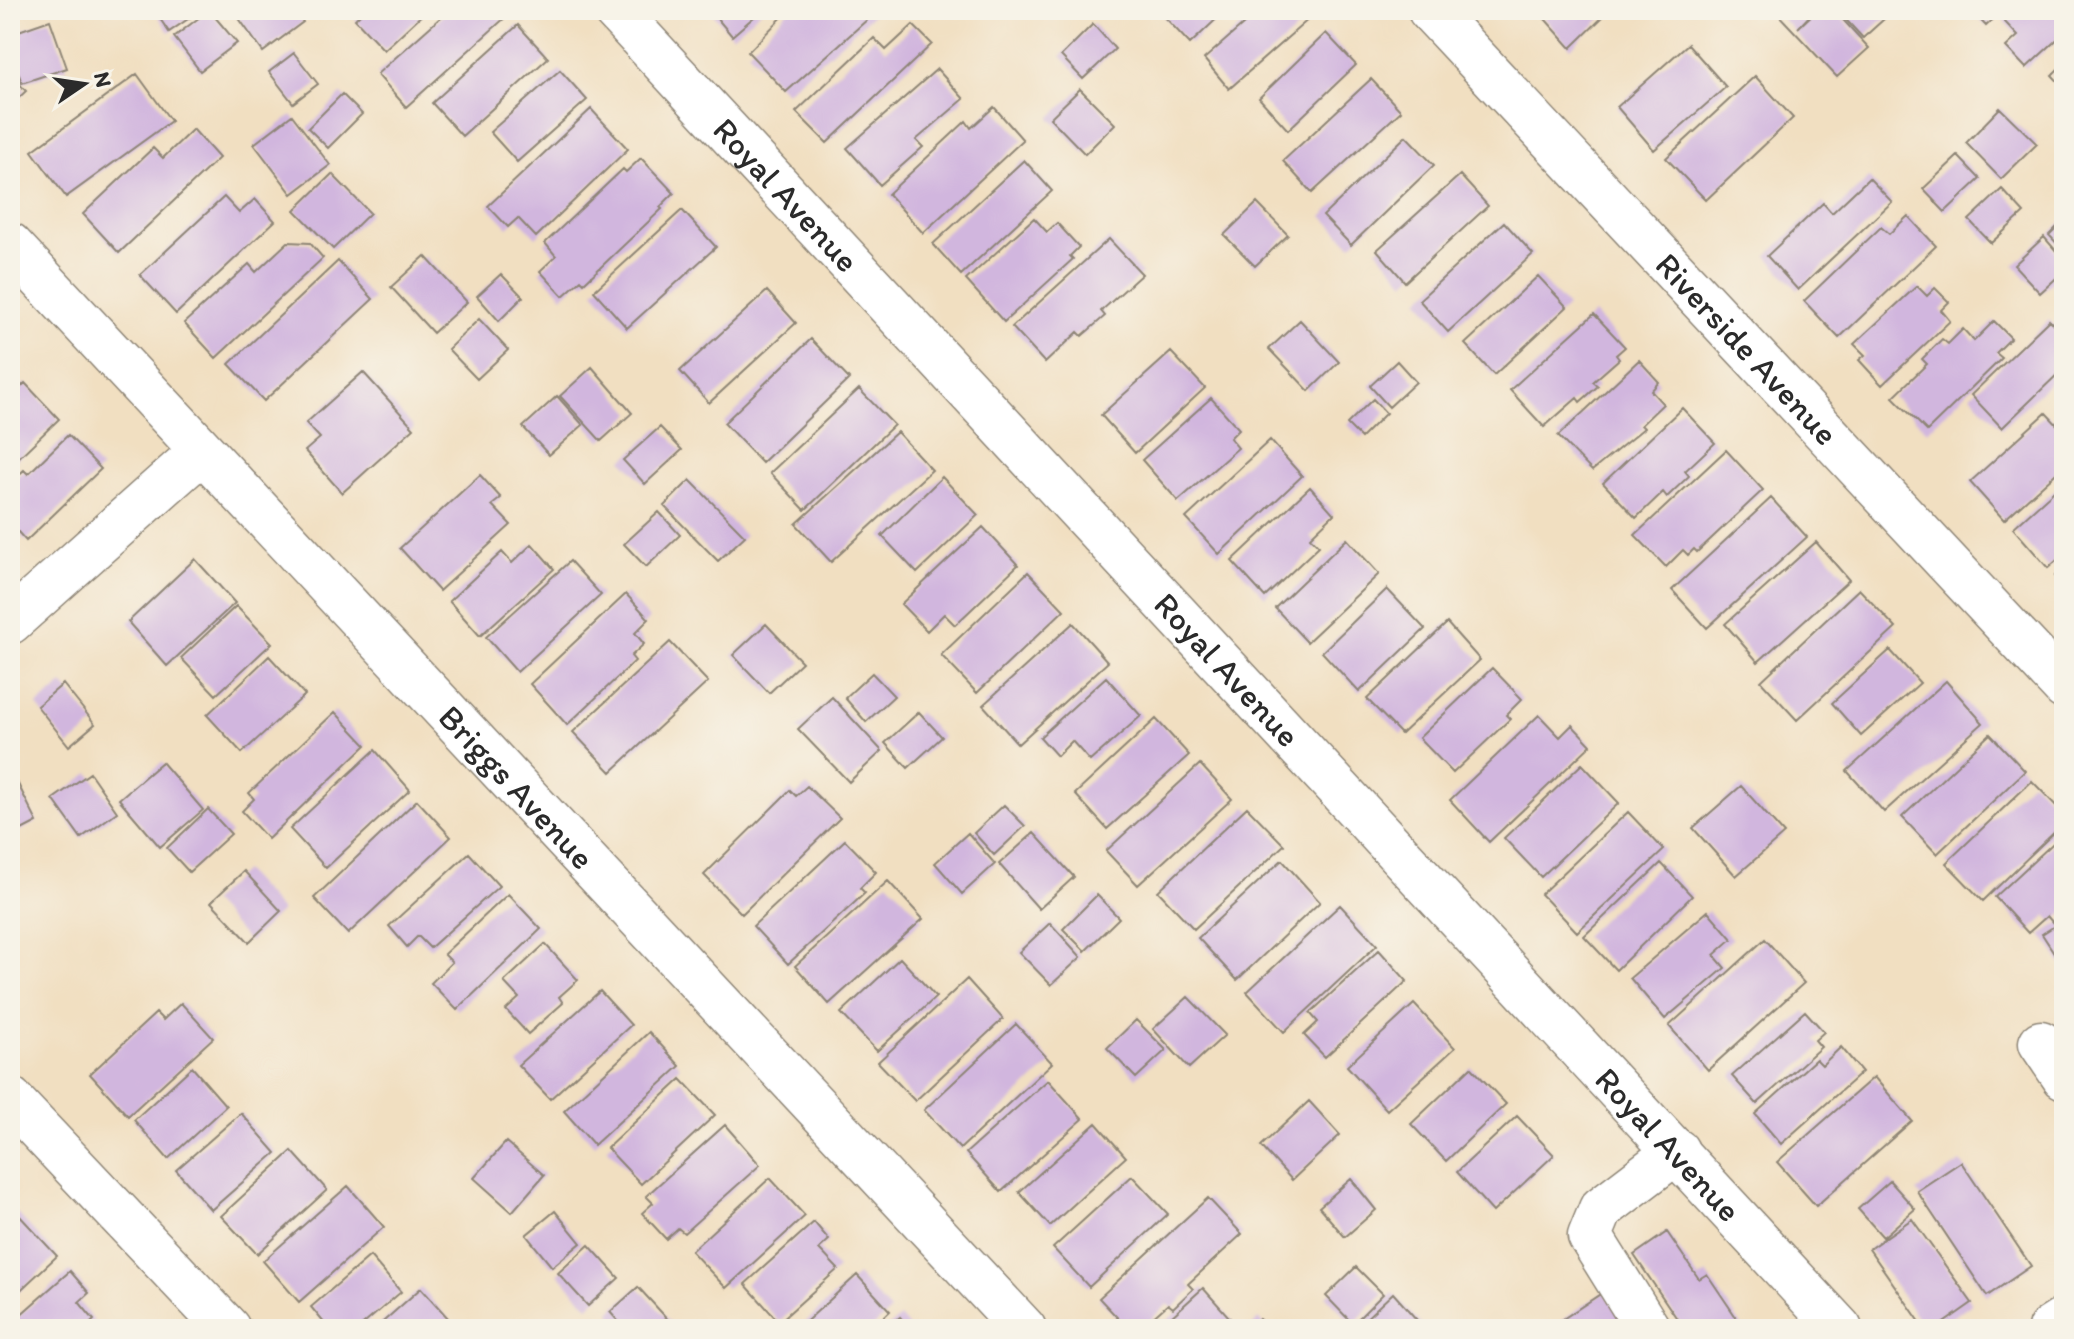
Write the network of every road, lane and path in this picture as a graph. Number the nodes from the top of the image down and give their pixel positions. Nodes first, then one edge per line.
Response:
1 (615, 10) edge
2 (1430, 10) edge
3 (10, 245) edge
4 (202, 451) junction
5 (10, 622) edge
6 (2064, 687) edge
7 (10, 1099) edge
8 (1677, 1151) junction
9 (2064, 1320) edge
10 (228, 1329) edge
11 (1024, 1329) edge
12 (1648, 1329) edge
13 (1840, 1329) edge
14 (2050, 1329) edge

1 - 8 street, Royal Avenue
2 - 6 street, Riverside Avenue
3 - 4 street, Briggs Avenue
4 - 5 street
4 - 11 street, Briggs Avenue
7 - 10 street
8 - 12 street
8 - 13 street, Royal Avenue
9 - 14 street

